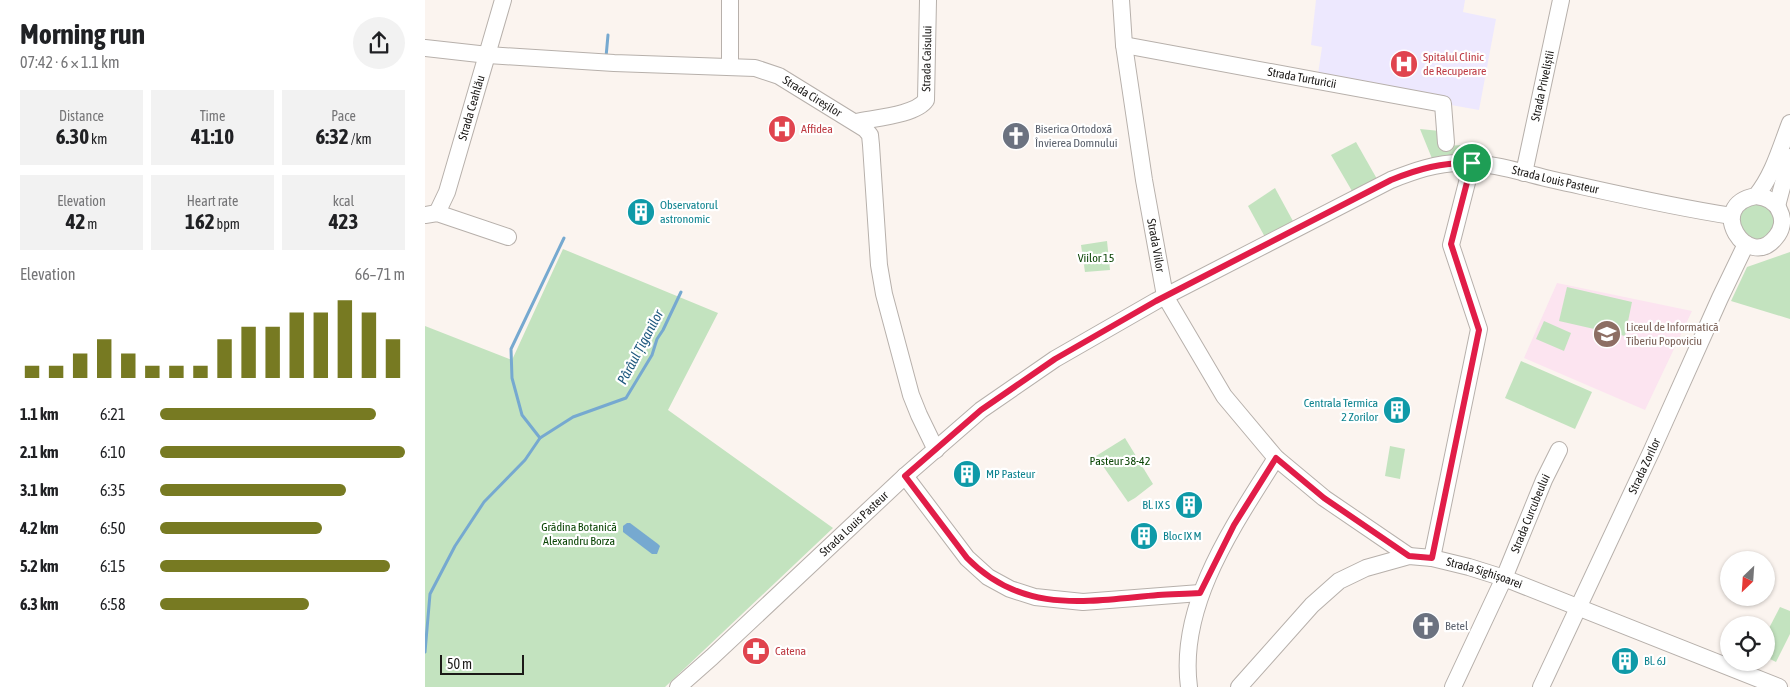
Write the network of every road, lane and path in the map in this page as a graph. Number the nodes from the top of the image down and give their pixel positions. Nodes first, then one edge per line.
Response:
1 (503, 0) edge
2 (730, 0) edge
3 (928, 0) edge
4 (1121, 0) edge
5 (1561, 0) edge
6 (1124, 45) junction
7 (425, 48) edge
8 (488, 55) junction
9 (729, 66) junction
10 (856, 122) junction
11 (1790, 123) edge
12 (1446, 143) dead end
13 (1790, 157) edge
14 (1472, 163) junction
15 (1524, 174) junction
16 (1756, 196) junction
17 (1783, 213) edge
18 (431, 214) edge
19 (1732, 216) junction
20 (508, 237) dead end
21 (1783, 239) edge
22 (1746, 244) junction
23 (1165, 296) junction
24 (936, 450) junction
25 (1559, 450) dead end
26 (1276, 458) junction
27 (905, 476) junction
28 (1409, 556) junction
29 (1432, 558) junction
30 (1504, 578) junction
31 (1200, 593) junction
32 (1578, 608) junction
33 (678, 687) edge
34 (1189, 687) edge
35 (1239, 687) edge
36 (1453, 687) edge
37 (1541, 687) edge
38 (1779, 687) edge

1 - 8 street, Strada Ceahlău
2 - 9 street
3 - 10 street, Strada Caisului
4 - 6 street, Strada Viilor
5 - 15 street, Strada Priveliștii
6 - 12 street, Strada Turturicii
6 - 23 street, Strada Viilor
7 - 8 street, Strada Cireșilor
8 - 9 street, Strada Cireșilor
8 - 18 street, Strada Ceahlău
9 - 10 street, Strada Cireșilor
10 - 24 street, Strada Cireșilor
11 - 16 street
13 - 17 street
14 - 15 street, Strada Louis Pasteur
14 - 23 street, Strada Louis Pasteur
14 - 29 street
15 - 19 street, Strada Louis Pasteur
16 - 17 street
16 - 19 street
17 - 21 street
18 - 20 street, Strada Ceahlău
19 - 22 street
21 - 22 street
22 - 32 street, Strada Zorilor
23 - 24 street, Strada Louis Pasteur
23 - 26 street, Strada Viilor
24 - 27 street, Strada Louis Pasteur
25 - 30 street, Strada Curcubeului
26 - 28 street, Strada Viilor
26 - 31 street
27 - 31 street
27 - 33 street, Strada Louis Pasteur
28 - 29 street, Strada Sighișoarei
28 - 35 street, Strada Sighișoarei
29 - 30 street, Strada Sighișoarei
30 - 32 street, Strada Sighișoarei
30 - 36 street, Strada Curcubeului
31 - 34 street
32 - 37 street, Strada Zorilor
32 - 38 street, Strada Sighișoarei

